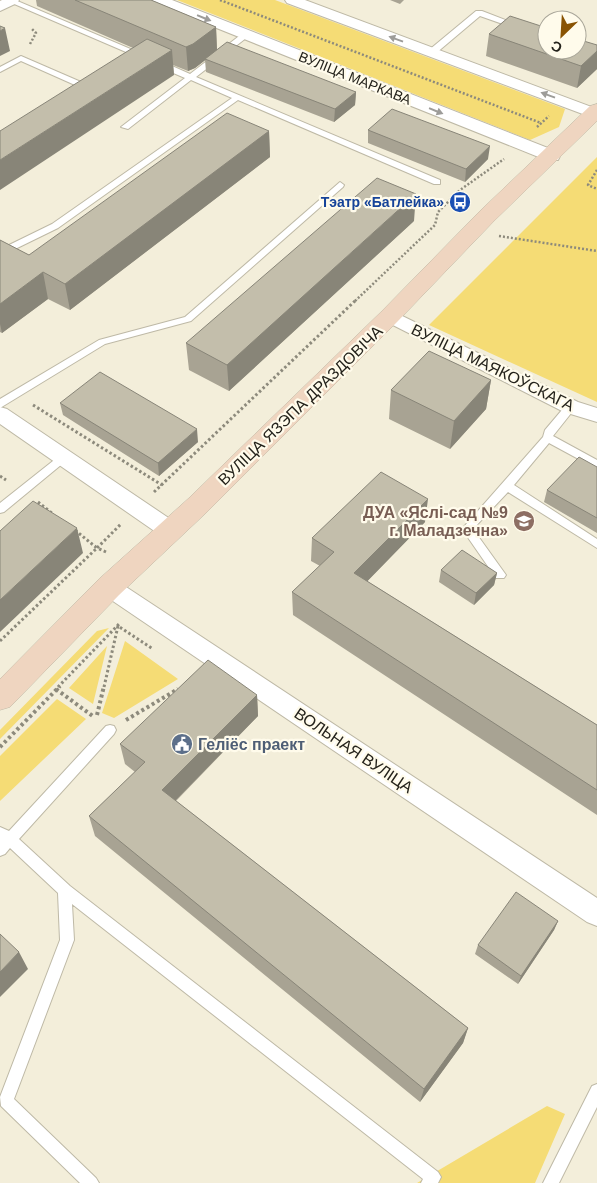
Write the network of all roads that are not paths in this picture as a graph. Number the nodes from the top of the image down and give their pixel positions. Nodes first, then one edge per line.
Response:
1 (158, 0) edge
2 (292, 0) edge
3 (8, 2) edge
4 (522, 28) edge
5 (246, 35) junction
6 (432, 52) junction
7 (147, 58) edge
8 (156, 62) edge
9 (0, 70) edge
10 (191, 77) junction
11 (238, 97) junction
12 (67, 101) edge
13 (596, 111) edge
14 (125, 127) dead end
15 (552, 156) junction
16 (436, 182) dead end
17 (340, 185) dead end
18 (8, 249) edge
19 (390, 316) junction
20 (0, 404) edge
21 (571, 407) junction
22 (0, 414) edge
23 (597, 415) edge
24 (548, 438) junction
25 (63, 457) junction
26 (597, 465) edge
27 (507, 486) junction
28 (0, 509) edge
29 (171, 530) junction
30 (597, 544) edge
31 (500, 575) dead end
32 (109, 588) junction
33 (0, 698) edge
34 (110, 730) road end
35 (5, 836) edge
36 (0, 850) edge
37 (64, 890) junction
38 (597, 913) edge
39 (597, 1091) edge
40 (91, 1183) edge
41 (429, 1183) edge
42 (551, 1183) edge

1 -> 5 street, ВУЛІЦА МАРКАВА
6 -> 2 street
3 - 7 lane
4 - 6 lane
5 - 10 lane
5 -> 15 street, ВУЛІЦА МАРКАВА
13 -> 6 street
8 - 10 lane
9 - 12 lane
10 - 11 lane
10 - 14 lane
11 - 16 lane
11 - 18 lane
13 - 15 street, ВУЛІЦА ЯЗЭПА ДРАЗДОВІЧА
15 - 19 street, ВУЛІЦА ЯЗЭПА ДРАЗДОВІЧА
17 - 20 lane
19 - 21 street, ВУЛІЦА МАЯКОЎСКАГА
19 - 29 street, ВУЛІЦА ЯЗЭПА ДРАЗДОВІЧА
21 - 23 street, ВУЛІЦА МАЯКОЎСКАГА
21 - 24 lane
22 - 25 street
24 - 26 lane
24 - 27 lane
25 - 28 lane
25 - 29 street
27 - 30 lane
27 - 31 lane
29 - 32 street, ВУЛІЦА ЯЗЭПА ДРАЗДОВІЧА
32 - 33 street, ВУЛІЦА ЯЗЭПА ДРАЗДОВІЧА
32 - 38 street, ВОЛЬНАЯ ВУЛІЦА
34 - 35 lane
35 - 36 lane
35 - 37 lane
37 - 40 lane
37 - 41 lane
39 - 42 lane

